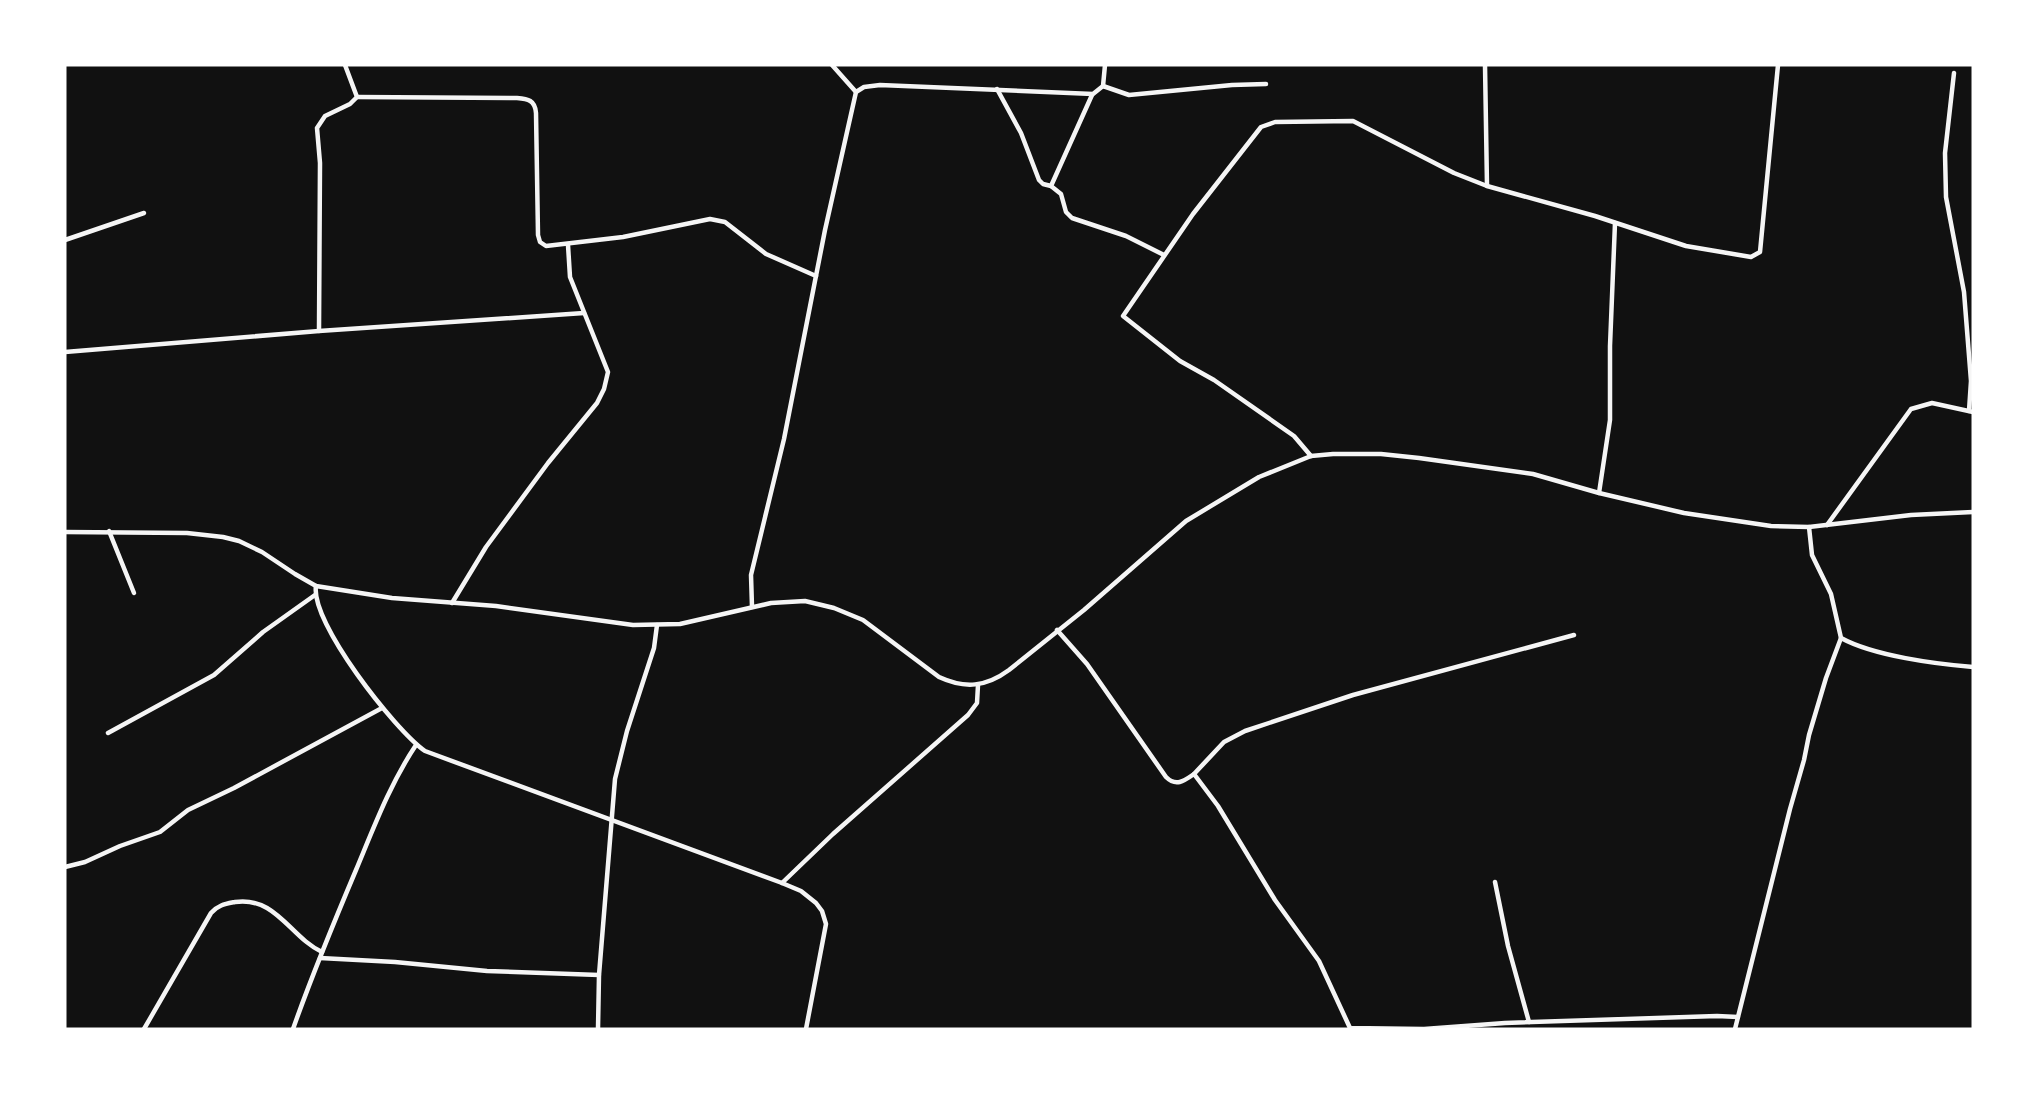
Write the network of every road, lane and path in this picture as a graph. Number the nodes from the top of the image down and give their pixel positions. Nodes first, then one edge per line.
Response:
1 (345, 65) edge
2 (832, 65) edge
3 (1105, 65) edge
4 (1485, 65) edge
5 (1778, 65) edge
6 (1954, 73) dead end
7 (1266, 84) dead end
8 (1103, 86) junction
9 (997, 89) junction
10 (856, 92) junction
11 (1093, 94) junction
12 (357, 97) junction
13 (1051, 186) junction
14 (1487, 186) junction
15 (144, 213) dead end
16 (1615, 223) junction
17 (65, 240) edge
18 (568, 245) junction
19 (1164, 255) junction
20 (816, 276) junction
21 (584, 313) junction
22 (319, 331) junction
23 (65, 352) edge
24 (1971, 411) edge
25 (1311, 456) junction
26 (1599, 493) junction
27 (1973, 512) edge
28 (1827, 526) junction
29 (1809, 527) junction
30 (109, 531) junction
31 (65, 532) edge
32 (316, 586) junction
33 (134, 593) dead end
34 (314, 595) junction
35 (453, 603) junction
36 (752, 607) junction
37 (657, 625) junction
38 (1057, 631) junction
39 (1574, 635) dead end
40 (1841, 638) junction
41 (1973, 667) edge
42 (978, 685) junction
43 (382, 708) junction
44 (108, 733) dead end
45 (416, 745) junction
46 (1194, 775) junction
47 (612, 822) junction
48 (65, 867) edge
49 (1494, 882) dead end
50 (782, 883) junction
51 (321, 955) junction
52 (599, 975) junction
53 (1738, 1017) junction
54 (1529, 1022) junction
55 (1461, 1028) edge
56 (144, 1029) edge
57 (293, 1029) edge
58 (598, 1029) edge
59 (806, 1029) edge
60 (1735, 1029) edge

1 - 12 street
2 - 10 street
3 - 8 street
4 - 14 street
5 - 16 street
6 - 24 street
7 - 8 street
8 - 11 street
9 - 10 street
9 - 11 street
9 - 13 street
10 - 20 street
11 - 13 street
12 - 18 street
12 - 22 street
13 - 19 street
14 - 16 street
14 - 19 street
15 - 17 street
16 - 26 street
18 - 20 street
18 - 21 street
19 - 25 street
20 - 36 street
21 - 22 street
21 - 35 street
22 - 23 street
24 - 28 street
25 - 26 street
25 - 38 street
26 - 29 street
27 - 28 street
28 - 29 street
29 - 40 street
30 - 31 street
30 - 32 street
30 - 33 street
32 - 34 street
32 - 35 street
34 - 43 street
34 - 44 street
35 - 37 street
36 - 37 street
36 - 42 street
37 - 47 street
38 - 42 street
38 - 46 street
39 - 46 street
40 - 41 street
40 - 53 street
42 - 50 street
43 - 45 street
43 - 48 street
45 - 47 street
45 - 51 street
46 - 55 street
47 - 50 street
47 - 52 street
49 - 54 street
50 - 59 street
51 - 52 street
51 - 56 street
51 - 57 street
52 - 58 street
53 - 54 street
53 - 60 street
54 - 55 street

